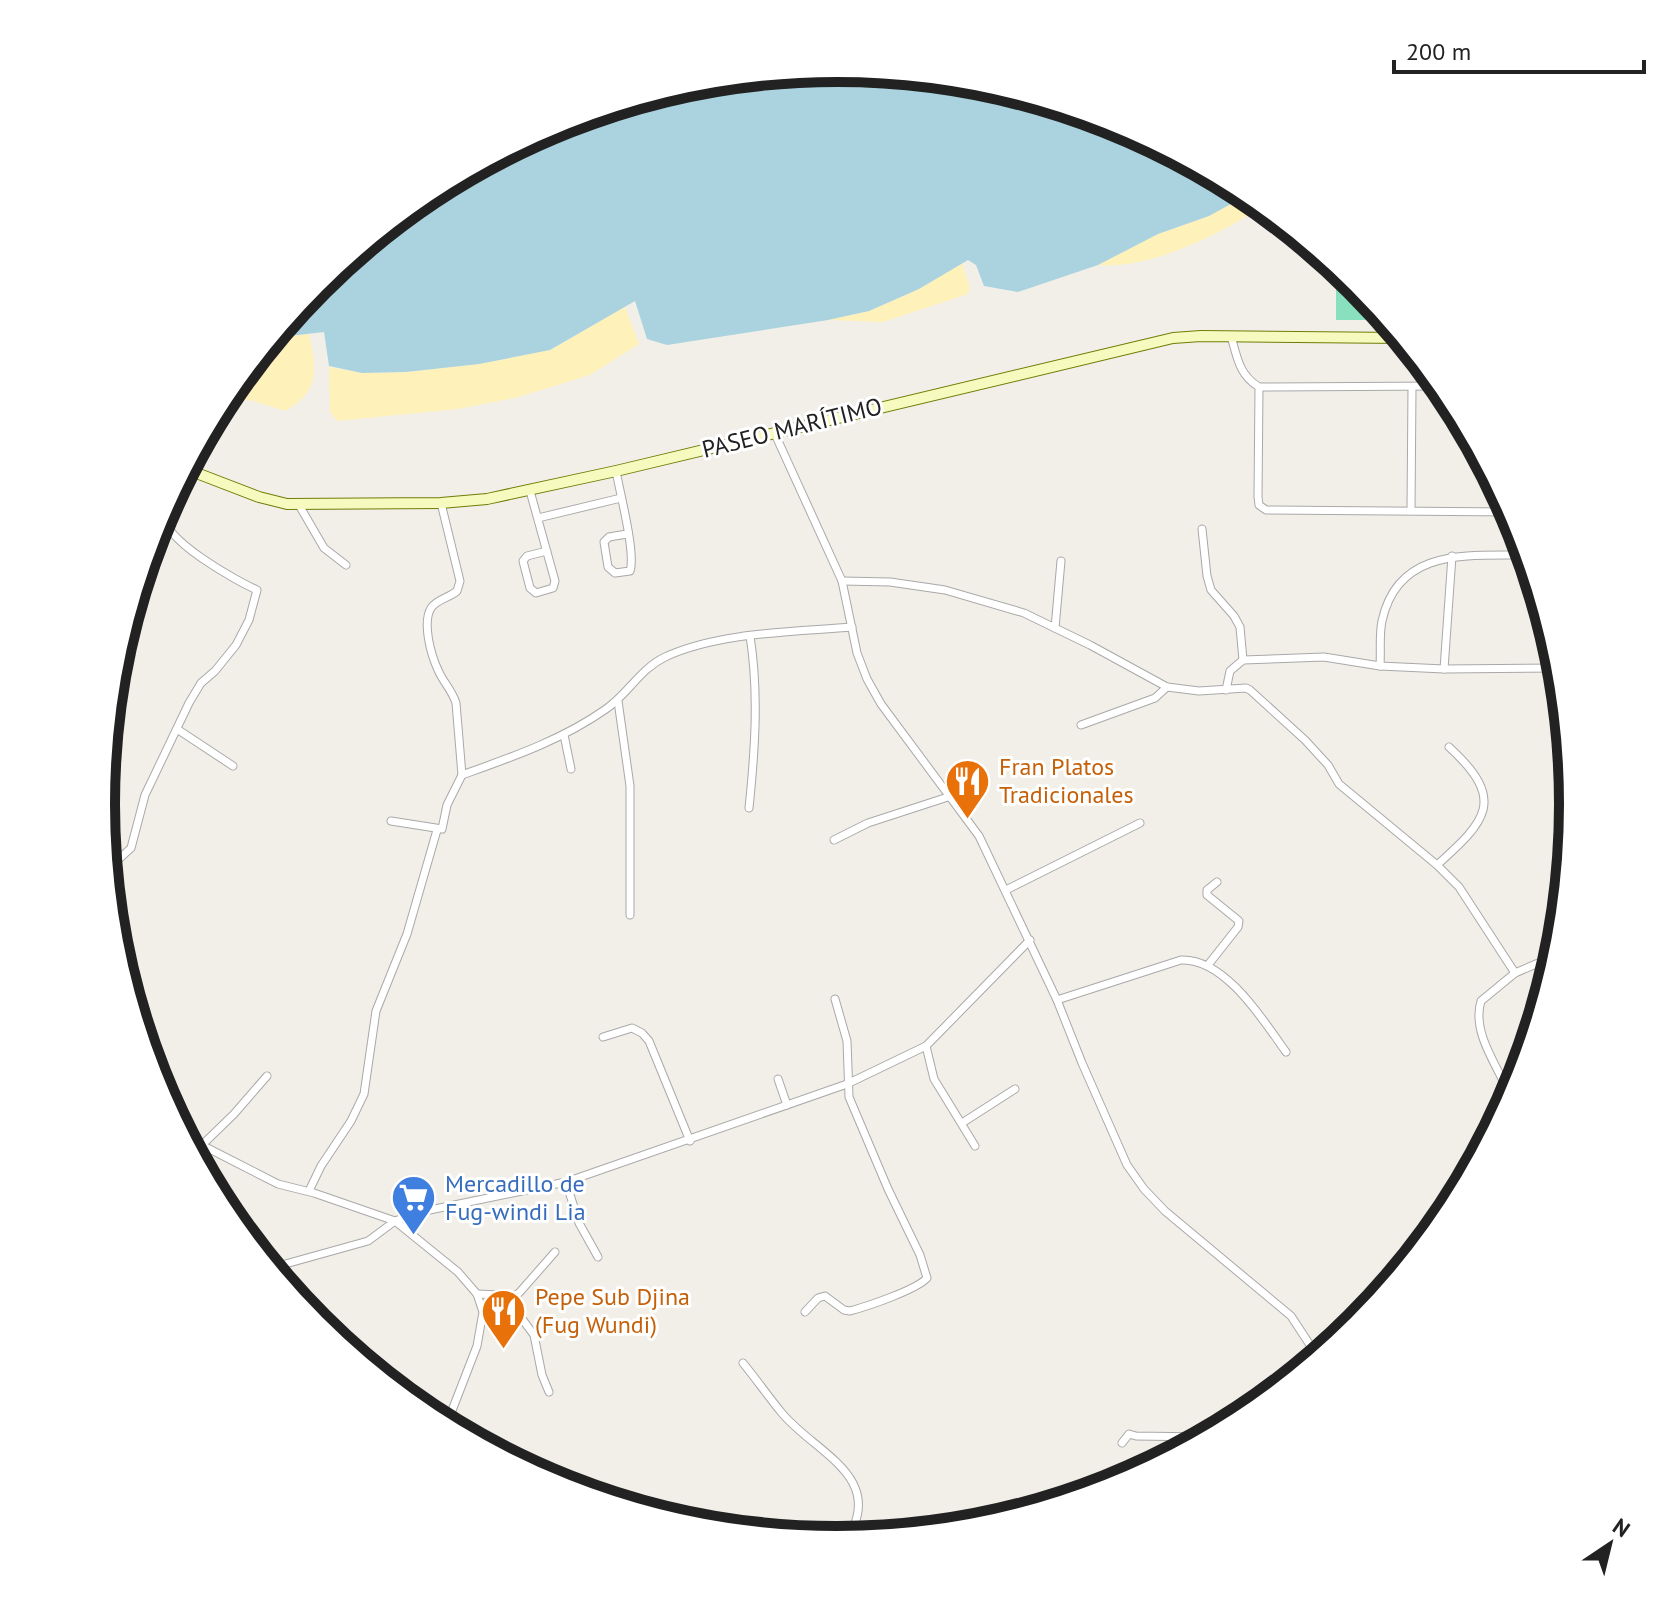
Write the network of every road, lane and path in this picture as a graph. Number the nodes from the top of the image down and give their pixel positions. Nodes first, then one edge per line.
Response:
1 (1231, 336) junction
2 (1388, 338) edge
3 (1259, 387) junction
4 (1412, 387) junction
5 (1426, 387) edge
6 (773, 432) junction
7 (616, 471) junction
8 (196, 473) edge
9 (530, 491) junction
10 (621, 498) junction
11 (441, 503) junction
12 (299, 505) junction
13 (1411, 510) junction
14 (1497, 512) edge
15 (538, 518) junction
16 (170, 527) edge
17 (1202, 529) dead end
18 (627, 534) junction
19 (547, 551) junction
20 (1514, 555) edge
21 (1452, 556) junction
22 (1061, 561) dead end
23 (346, 565) dead end
24 (842, 581) junction
25 (852, 627) junction
26 (1055, 628) junction
27 (750, 636) junction
28 (1243, 660) junction
29 (1380, 666) junction
30 (1546, 668) edge
31 (1444, 669) junction
32 (1167, 687) junction
33 (1226, 690) junction
34 (618, 701) junction
35 (1081, 725) dead end
36 (177, 729) junction
37 (564, 735) junction
38 (1449, 747) dead end
39 (233, 766) dead end
40 (571, 769) dead end
41 (462, 775) junction
42 (951, 796) junction
43 (749, 808) dead end
44 (391, 821) dead end
45 (1140, 823) dead end
46 (437, 830) junction
47 (834, 840) dead end
48 (118, 859) edge
49 (1437, 865) junction
50 (1217, 882) dead end
51 (1006, 890) junction
52 (630, 915) dead end
53 (1030, 940) junction
54 (1541, 962) edge
55 (1208, 965) junction
56 (1515, 973) junction
57 (835, 999) dead end
58 (1057, 1000) junction
59 (603, 1037) dead end
60 (926, 1046) junction
61 (1286, 1052) dead end
62 (267, 1076) dead end
63 (778, 1079) dead end
64 (1503, 1081) edge
65 (847, 1084) junction
66 (1015, 1089) dead end
67 (787, 1105) junction
68 (962, 1123) junction
69 (690, 1141) junction
70 (201, 1146) joint
71 (975, 1146) dead end
72 (566, 1182) junction
73 (309, 1191) junction
74 (395, 1221) junction
75 (555, 1252) dead end
76 (598, 1257) dead end
77 (282, 1265) edge
78 (477, 1294) junction
79 (508, 1300) junction
80 (805, 1312) dead end
81 (1311, 1348) edge
82 (743, 1363) dead end
83 (549, 1392) dead end
84 (451, 1413) edge
85 (1184, 1437) edge
86 (1122, 1443) dead end
87 (854, 1525) edge

1 - 2 main road, PASEO MARÍTIMO
1 - 3 street
1 - 6 main road, PASEO MARÍTIMO
3 - 4 street
3 - 13 street
4 - 5 street
4 - 13 street
6 - 7 main road, PASEO MARÍTIMO
6 - 24 street
7 - 9 main road, PASEO MARÍTIMO
7 - 10 street
8 - 12 main road, PASEO MARÍTIMO
9 - 11 main road, PASEO MARÍTIMO
9 - 15 street
10 - 15 street
10 - 18 street
11 - 12 main road, PASEO MARÍTIMO
11 - 41 street
12 - 23 street
13 - 14 street
15 - 19 street
16 - 36 street
17 - 28 street
18 - 18 street
19 - 19 street
20 - 21 street
21 - 29 street
21 - 31 street
22 - 26 street
24 - 25 street
24 - 26 street
25 - 27 street
25 - 42 street
26 - 32 street
27 - 34 street
27 - 43 street
28 - 29 street
28 - 33 street
29 - 31 street
30 - 31 street
32 - 33 street
32 - 35 street
33 - 49 street
34 - 37 street
34 - 52 street
36 - 39 street
36 - 48 street
37 - 40 street
37 - 41 street
38 - 49 street
41 - 46 street
42 - 47 street
42 - 51 street
44 - 46 street
45 - 51 street
46 - 73 street
49 - 56 street
50 - 55 street
51 - 53 street
53 - 58 street
53 - 60 street
54 - 56 street
55 - 58 street
55 - 61 street
56 - 64 street
57 - 65 street
58 - 81 street
59 - 69 street
60 - 65 street
60 - 68 street
62 - 70 street
63 - 67 street
65 - 67 street
65 - 80 street
66 - 68 street
67 - 69 street
68 - 71 street
69 - 72 street
70 - 73 street
72 - 74 street
72 - 76 street
73 - 74 street
74 - 77 street
74 - 78 street
75 - 79 street
78 - 79 street
78 - 84 street
79 - 83 street
82 - 87 street
85 - 86 street

